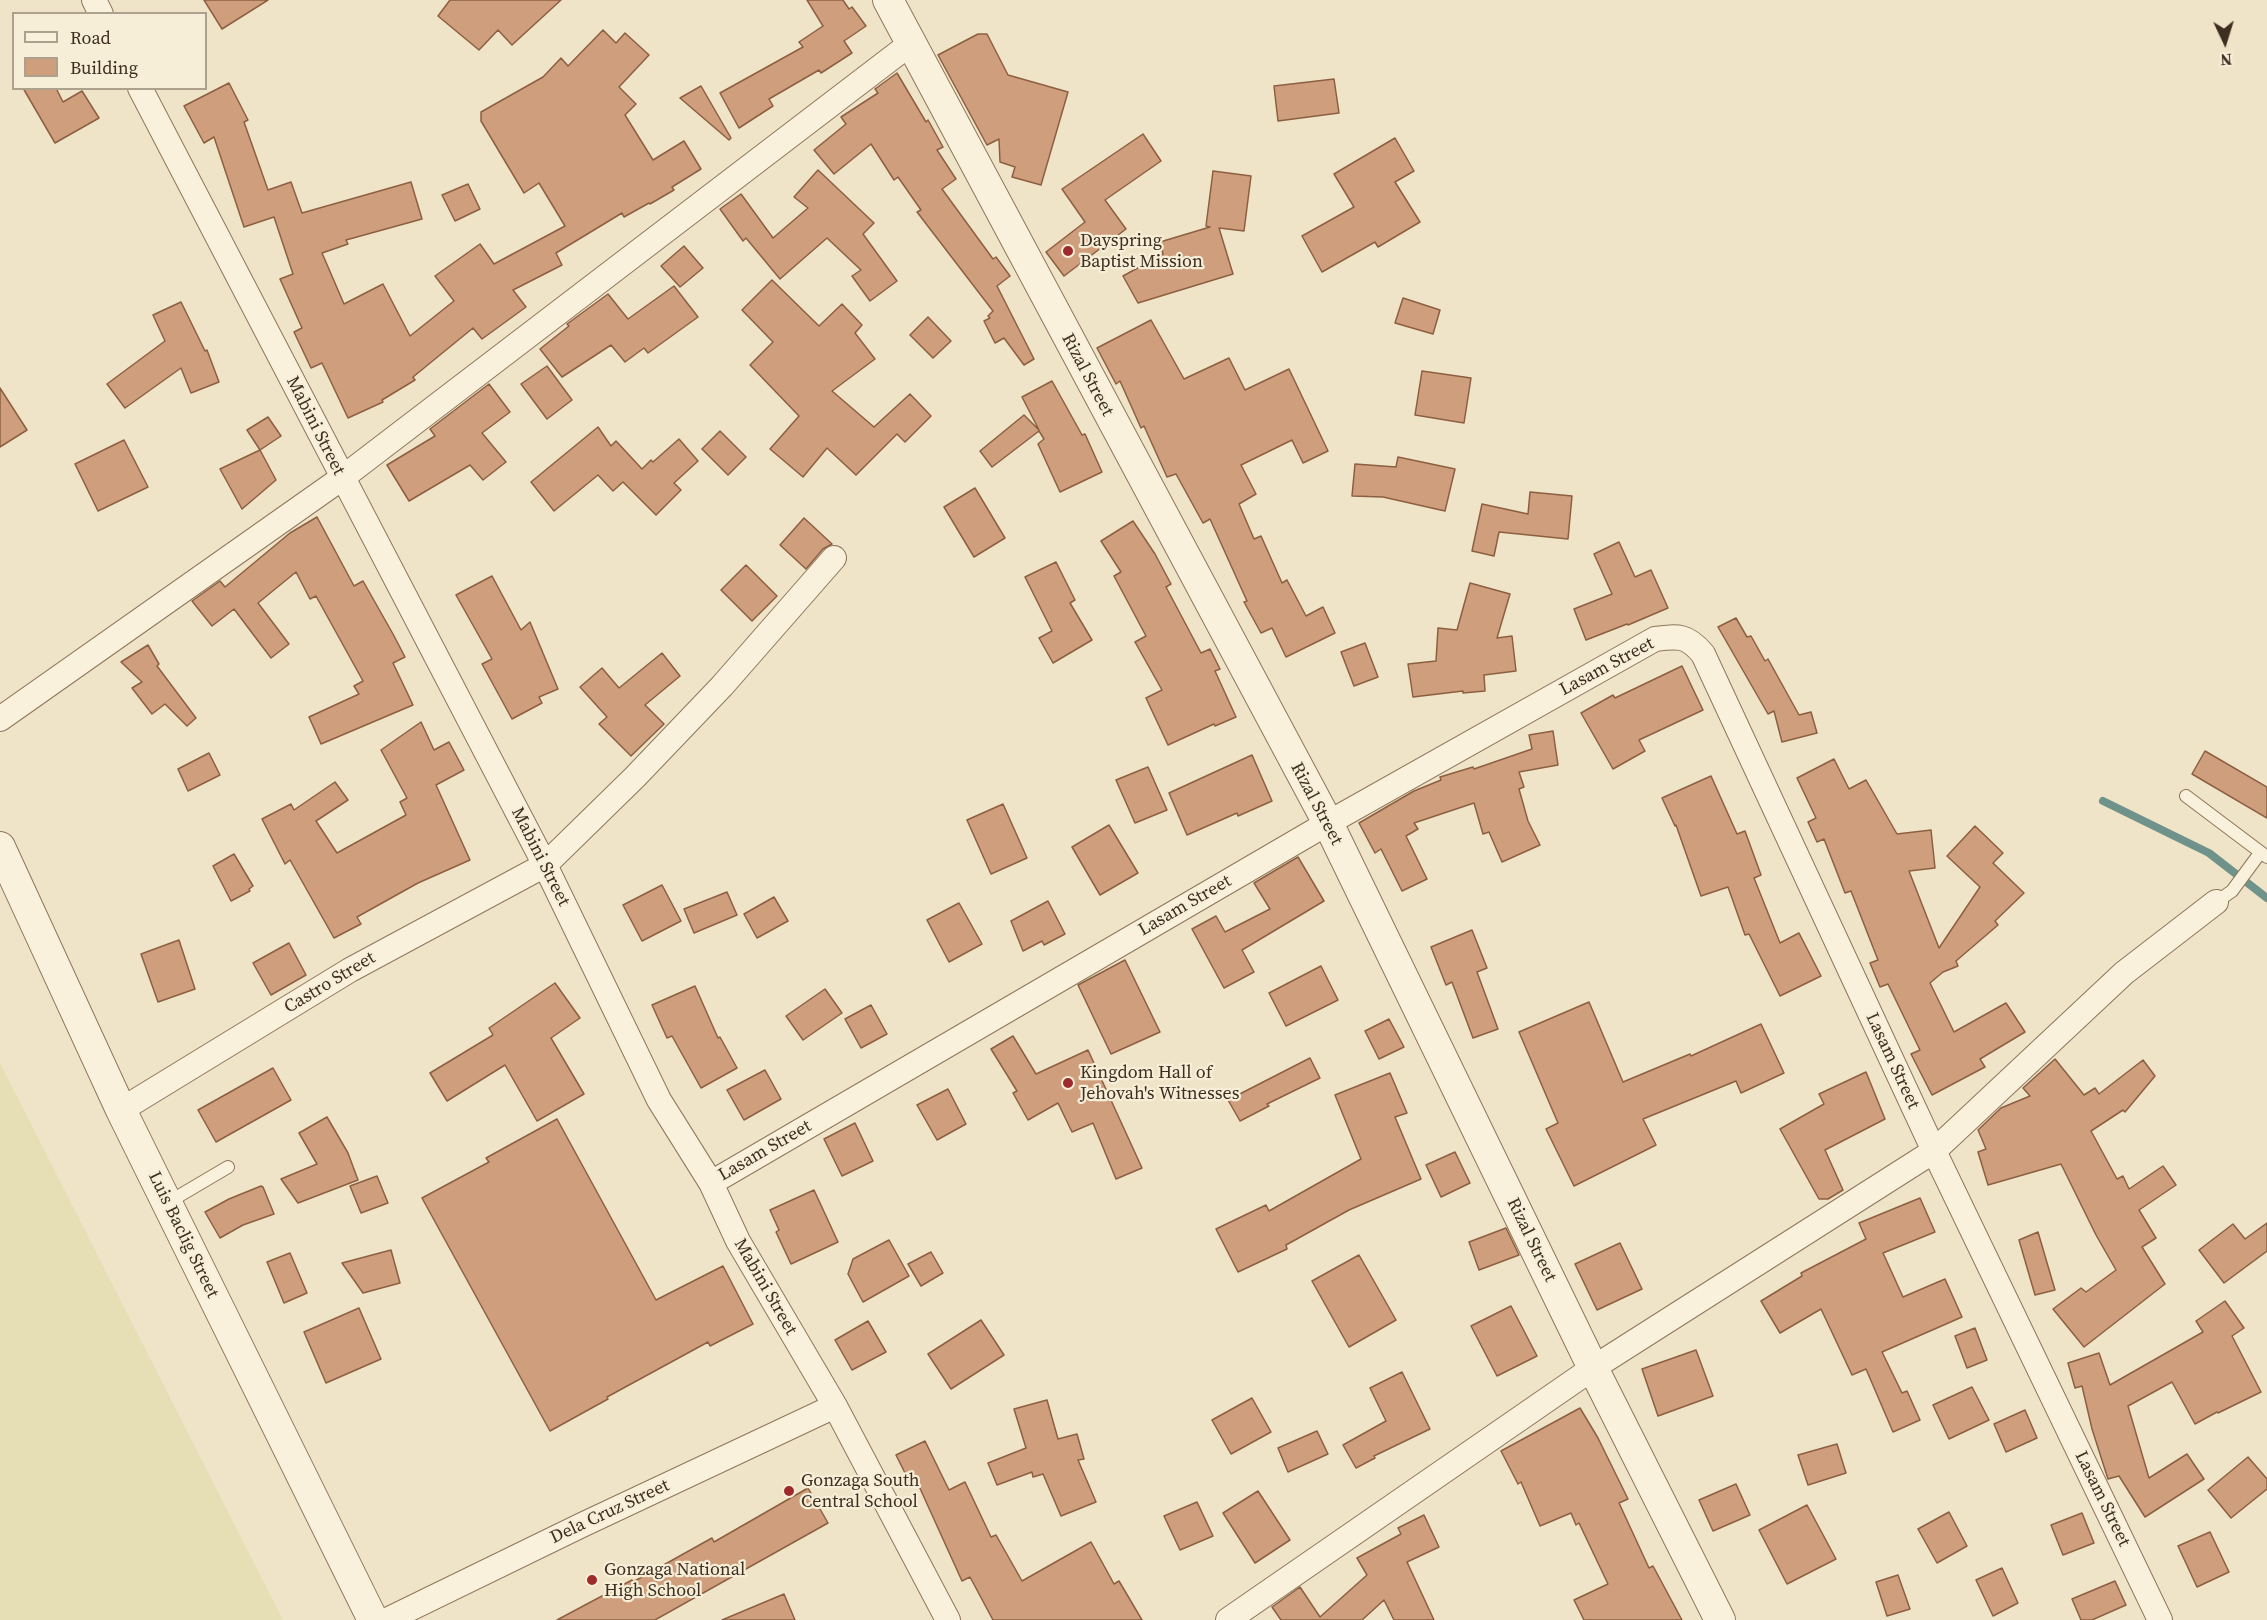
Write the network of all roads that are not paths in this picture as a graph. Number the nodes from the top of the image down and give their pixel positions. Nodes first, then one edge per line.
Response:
1 (895, 4) edge
2 (910, 44) junction
3 (141, 90) edge
4 (342, 478) junction
5 (834, 558) dead end
6 (0, 719) edge
7 (2186, 796) dead end
8 (1328, 823) junction
9 (0, 847) edge
10 (2264, 855) edge
11 (545, 865) junction
12 (2216, 902) joint
13 (121, 1110) junction
14 (1934, 1151) junction
15 (228, 1167) dead end
16 (711, 1183) junction
17 (167, 1203) junction
18 (1593, 1368) junction
19 (835, 1406) junction
20 (373, 1620) edge
21 (387, 1620) edge
22 (948, 1620) edge
23 (1228, 1620) edge
24 (1720, 1620) edge
25 (2160, 1620) edge

1 - 2 street, Rizal Street
2 - 4 street
2 - 8 street, Rizal Street
3 - 4 street, Mabini Street
4 - 6 street
4 - 11 street, Mabini Street
5 - 11 street, Castro Street
7 - 10 lane
8 - 14 street, Lasam Street
8 - 16 street, Lasam Street
8 - 18 street, Rizal Street
9 - 13 street, Luis Baclig Street
10 - 12 lane
11 - 13 street, Castro Street
11 - 16 street, Mabini Street
12 - 14 street
13 - 17 street, Luis Baclig Street
14 - 18 street
14 - 25 street, Lasam Street
15 - 17 lane
16 - 19 street, Mabini Street
17 - 20 street, Luis Baclig Street
18 - 23 street
18 - 24 street, Rizal Street
19 - 21 street, Dela Cruz Street
19 - 22 street, Mabini Street

